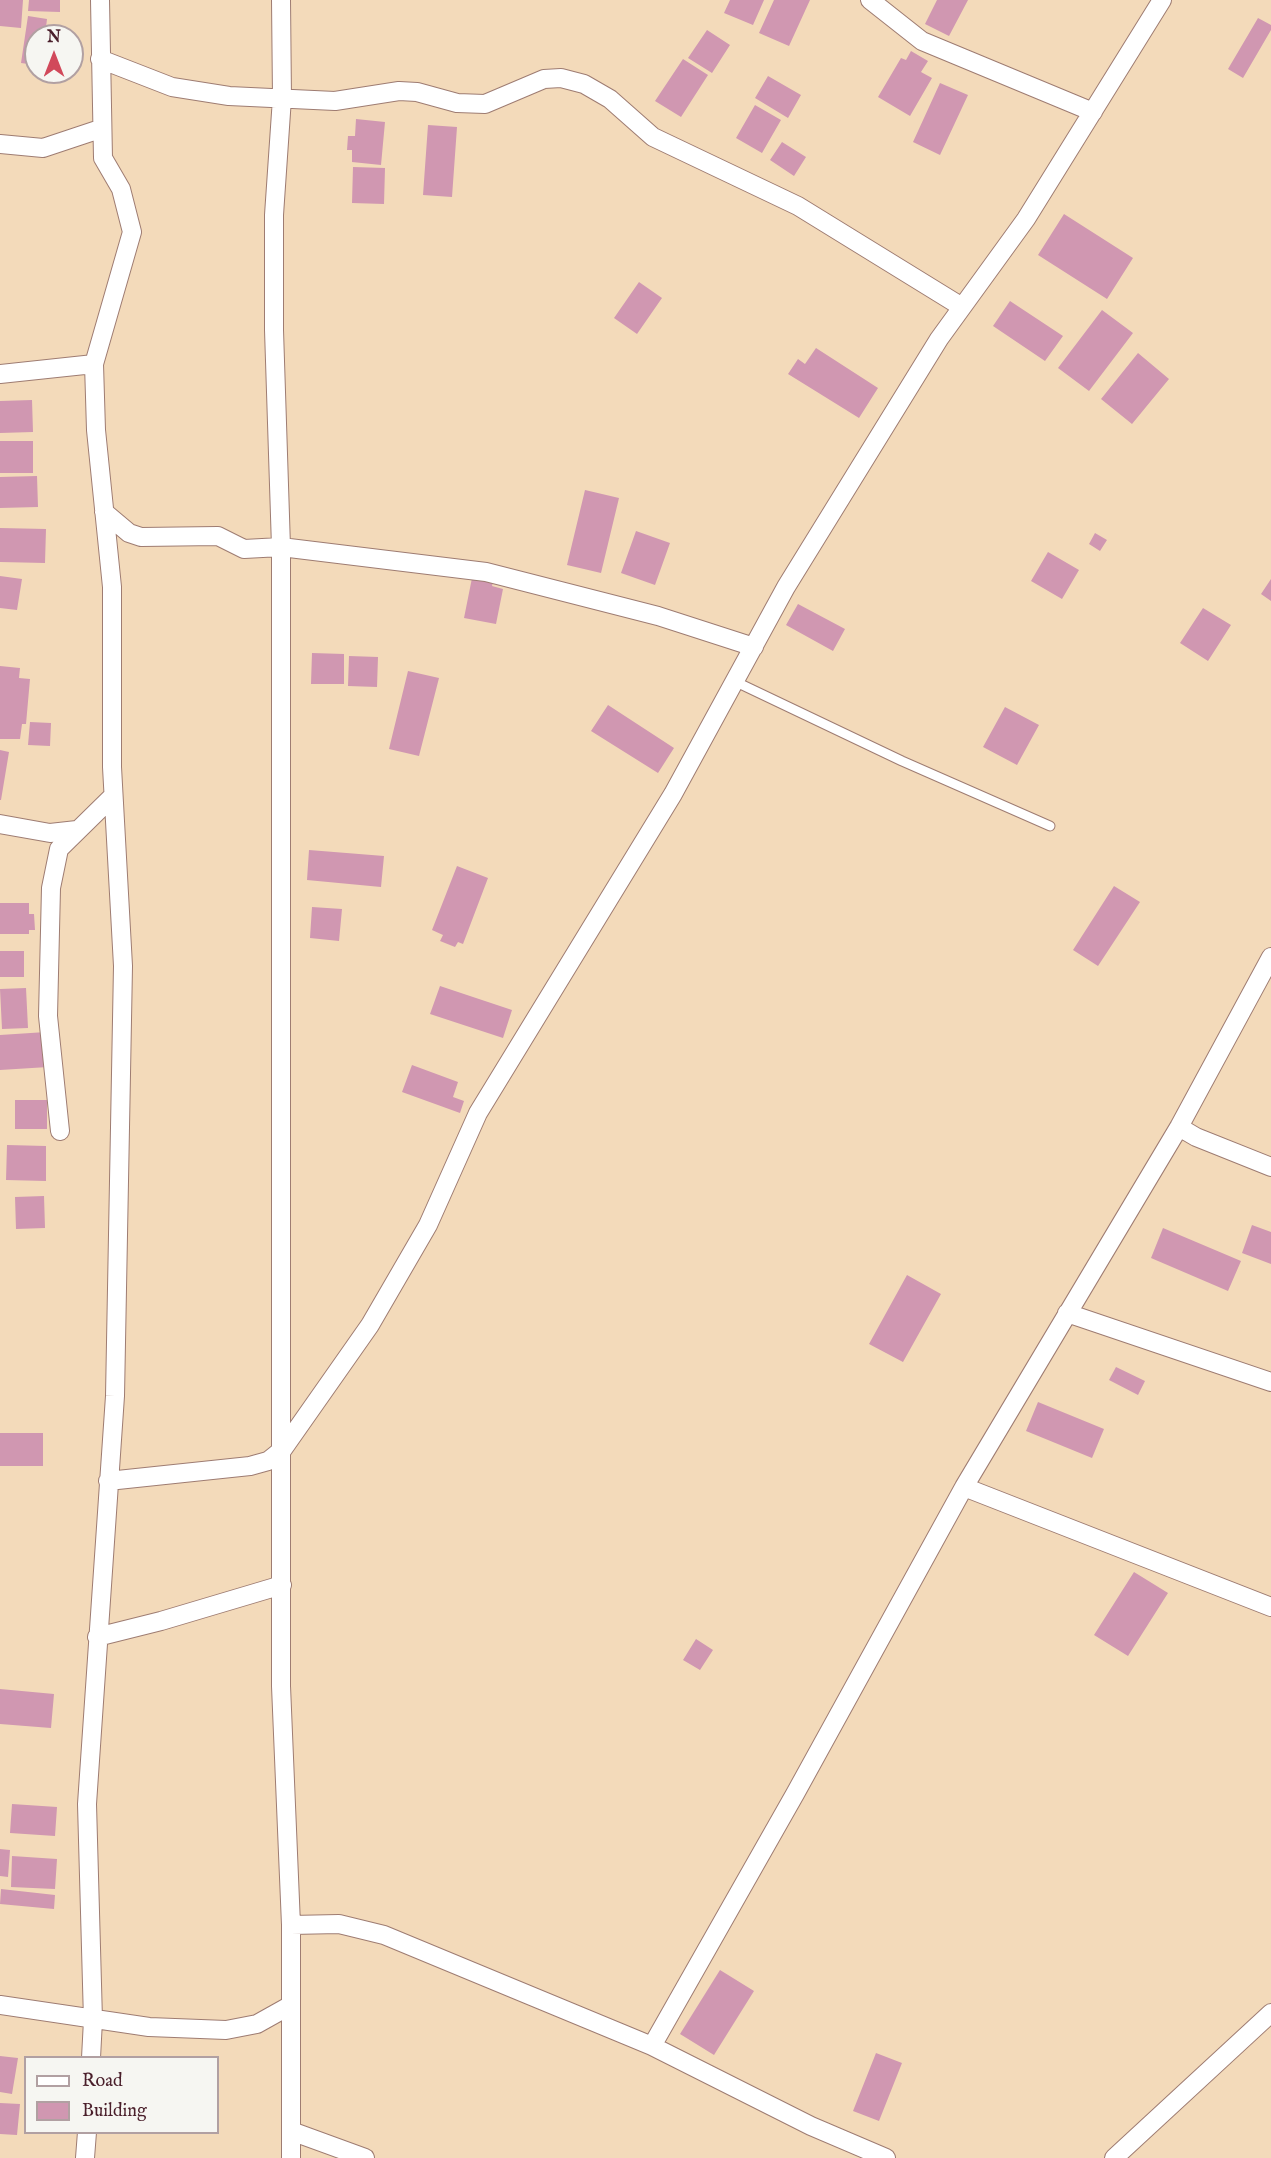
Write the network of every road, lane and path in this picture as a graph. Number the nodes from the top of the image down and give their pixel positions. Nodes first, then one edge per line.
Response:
1 (100, 0) edge
2 (281, 0) edge
3 (870, 0) edge
4 (1162, 0) edge
5 (100, 59) junction
6 (282, 98) junction
7 (1092, 112) junction
8 (100, 129) junction
9 (0, 144) edge
10 (962, 307) junction
11 (94, 364) junction
12 (0, 374) edge
13 (104, 512) junction
14 (281, 547) junction
15 (753, 647) junction
16 (734, 681) junction
17 (113, 796) junction
18 (0, 824) edge
19 (1050, 826) dead end
20 (77, 830) junction
21 (1271, 957) edge
22 (1179, 1127) junction
23 (60, 1131) dead end
24 (1271, 1167) edge
25 (1067, 1313) junction
26 (1271, 1382) edge
27 (283, 1449) junction
28 (108, 1481) junction
29 (964, 1487) junction
30 (282, 1585) junction
31 (1271, 1607) edge
32 (97, 1637) junction
33 (291, 1925) junction
34 (0, 2005) edge
35 (291, 2005) junction
36 (1271, 2013) edge
37 (93, 2020) junction
38 (652, 2046) junction
39 (91, 2056) edge
40 (291, 2131) junction
41 (87, 2134) edge
42 (85, 2158) edge
43 (291, 2158) edge
44 (365, 2158) edge
45 (886, 2158) edge
46 (1114, 2158) edge

1 - 5 street
2 - 6 street
3 - 7 street
4 - 7 street
5 - 6 street
5 - 8 street
6 - 10 street
6 - 14 street
7 - 10 street
8 - 9 street
8 - 11 street
10 - 15 street
11 - 12 street
11 - 13 street
13 - 14 street
13 - 17 street
14 - 15 street
14 - 27 street
15 - 16 street
16 - 19 lane
16 - 27 street
17 - 20 street
17 - 28 street
18 - 20 street
20 - 23 street
21 - 22 street
22 - 24 street
22 - 25 street
25 - 26 street
25 - 29 street
27 - 28 street
27 - 30 street
28 - 32 street
29 - 31 street
29 - 38 street
30 - 32 street
30 - 33 street
32 - 37 street
33 - 35 street
33 - 38 street
34 - 37 street
35 - 37 street
35 - 40 street
36 - 46 street
37 - 39 street
38 - 45 street
40 - 43 street
40 - 44 street
41 - 42 street

